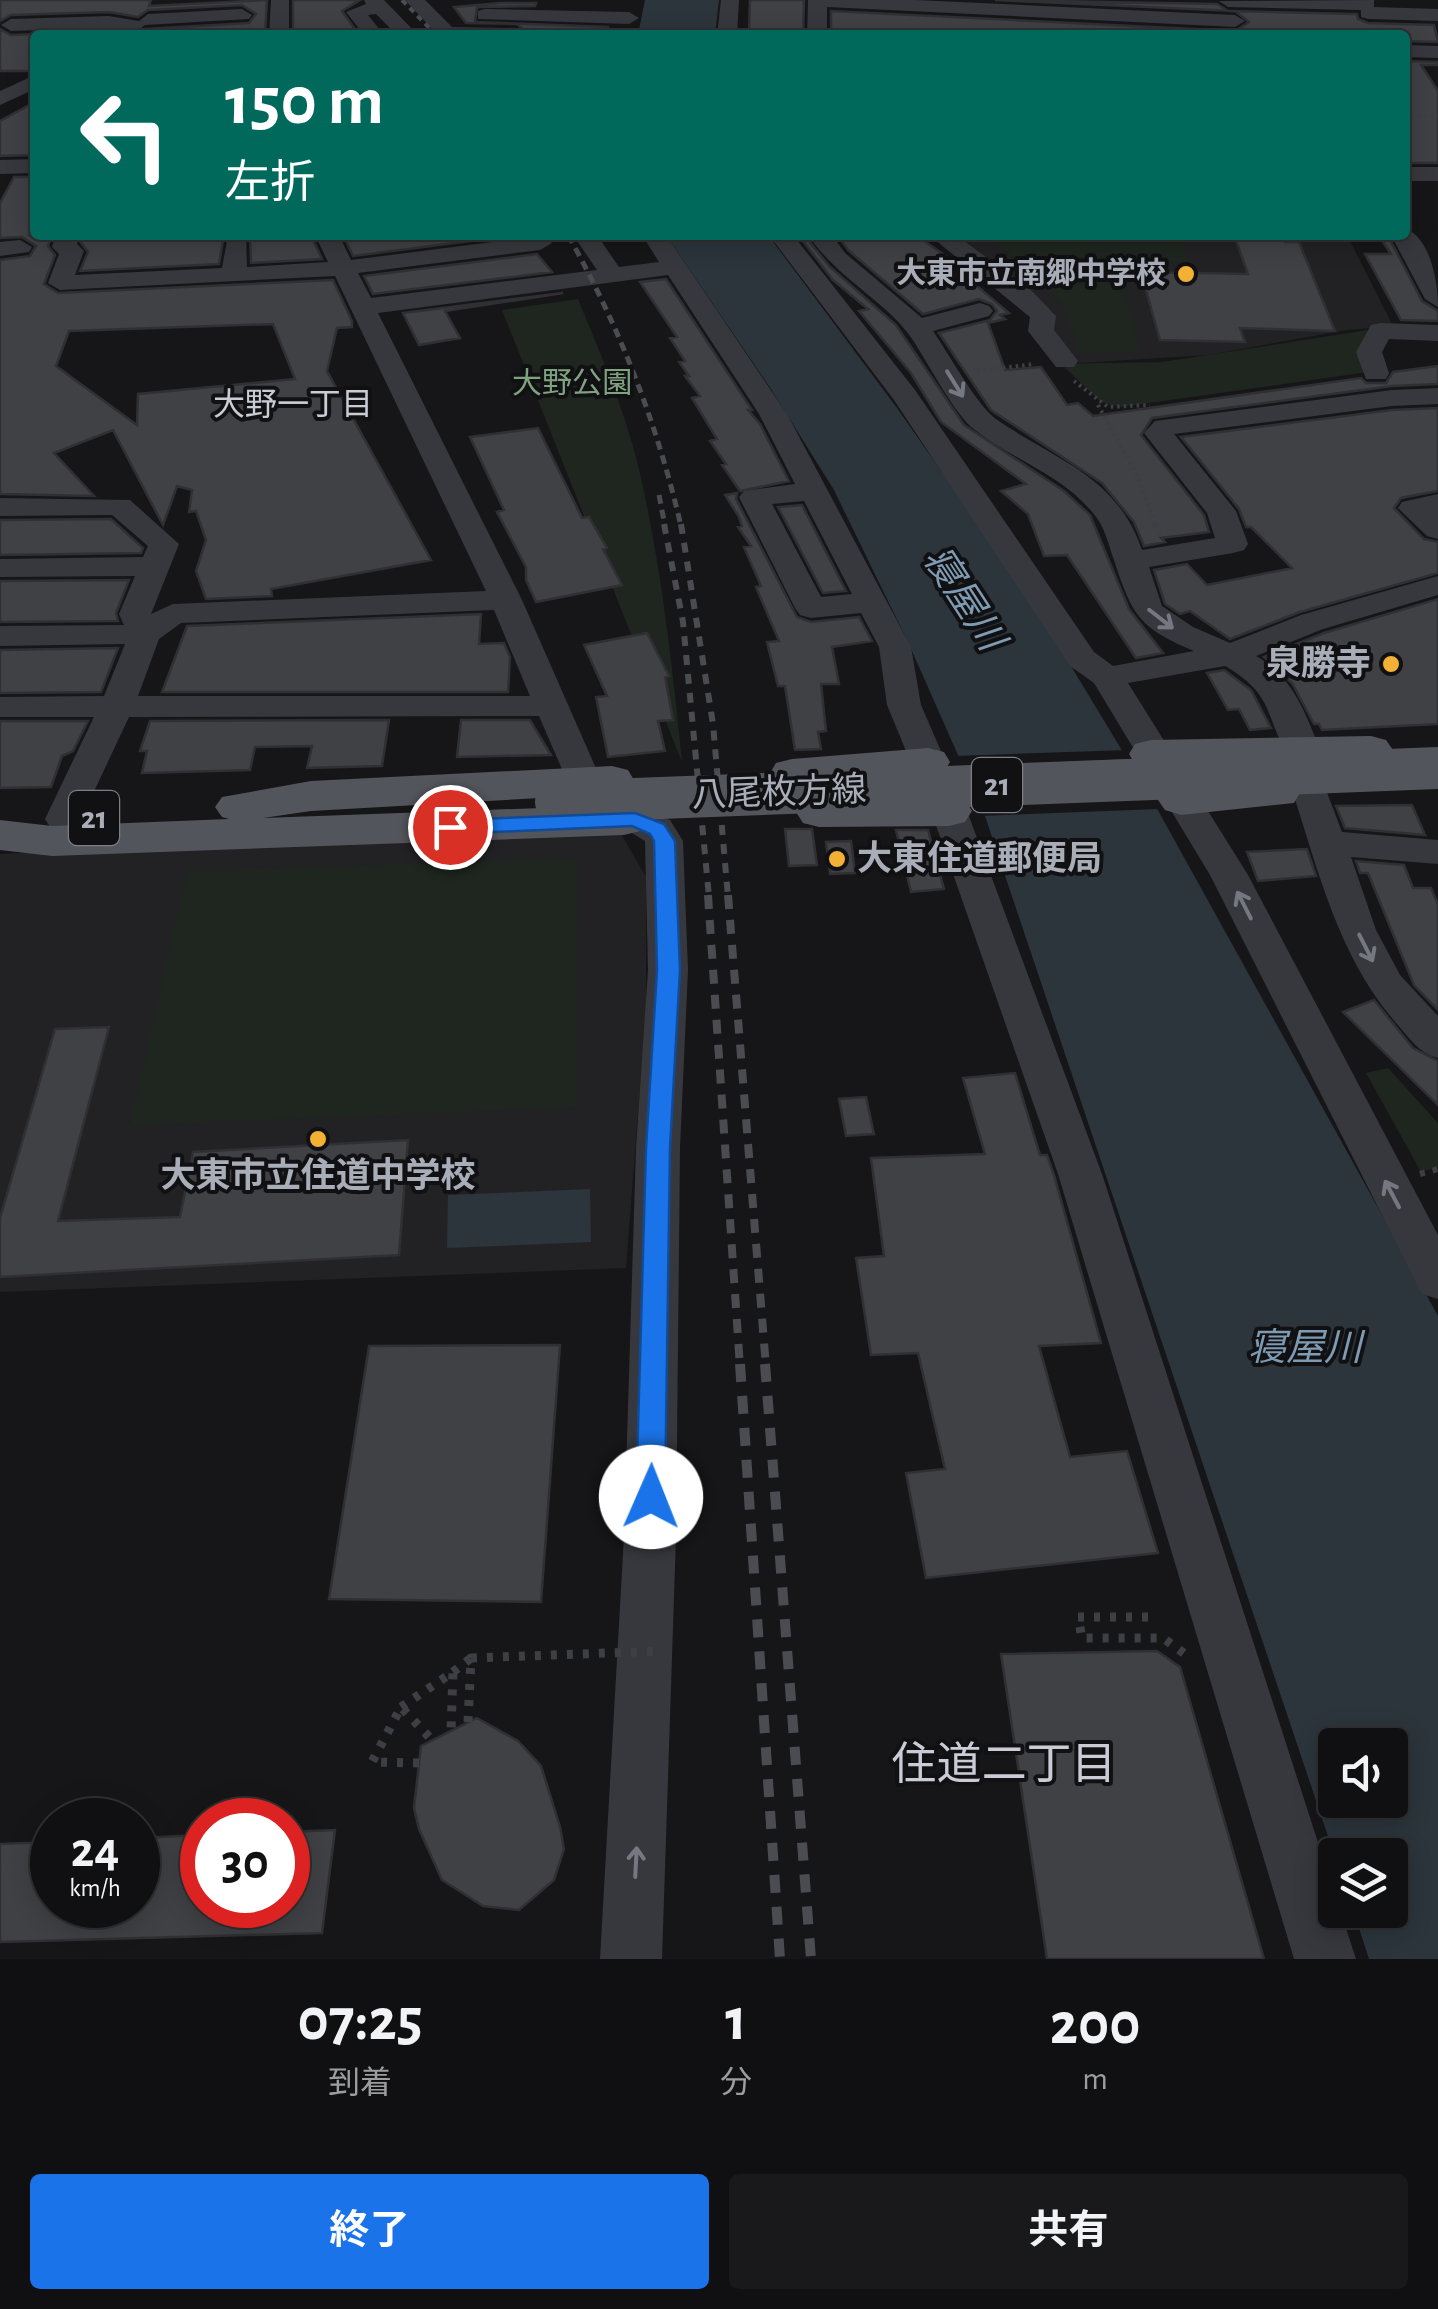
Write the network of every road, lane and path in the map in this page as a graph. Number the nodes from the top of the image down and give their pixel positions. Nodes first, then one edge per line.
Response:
1 (28, 0) edge
2 (116, 0) edge
3 (184, 0) edge
4 (280, 0) edge
5 (414, 0) edge
6 (730, 0) edge
7 (816, 0) edge
8 (376, 3) edge
9 (1367, 6) edge
10 (242, 14) dead end
11 (1233, 14) edge
12 (485, 15) dead end
13 (1438, 15) edge
14 (629, 18) edge
15 (128, 26) edge
16 (33, 30) edge
17 (55, 30) edge
18 (278, 30) edge
19 (370, 30) edge
20 (403, 30) edge
21 (445, 30) edge
22 (727, 30) edge
23 (817, 30) edge
24 (1410, 51) edge
25 (1438, 52) edge
26 (0, 76) edge
27 (30, 80) edge
28 (30, 83) edge
29 (0, 99) edge
30 (1438, 116) edge
31 (1410, 117) edge
32 (30, 166) edge
33 (0, 167) edge
34 (1410, 174) edge
35 (1438, 174) edge
36 (66, 240) edge
37 (237, 240) edge
38 (329, 240) edge
39 (531, 240) edge
40 (539, 240) edge
41 (588, 240) edge
42 (657, 240) edge
43 (785, 240) edge
44 (823, 240) edge
45 (948, 240) edge
46 (1408, 240) edge
47 (118, 256) dead end
48 (1427, 260) edge
49 (675, 266) junction
50 (65, 268) junction
51 (343, 268) junction
52 (612, 274) junction
53 (234, 275) junction
54 (562, 281) junction
55 (1438, 298) edge
56 (362, 307) junction
57 (980, 311) dead end
58 (917, 327) junction
59 (1438, 332) edge
60 (1438, 356) edge
61 (1060, 362) junction
62 (950, 374) junction
63 (1438, 396) edge
64 (1098, 406) junction
65 (1158, 418) junction
66 (815, 491) junction
67 (1438, 503) edge
68 (0, 507) edge
69 (1438, 530) edge
70 (1172, 554) junction
71 (1129, 561) junction
72 (154, 566) junction
73 (0, 568) edge
74 (1438, 585) edge
75 (506, 600) junction
76 (872, 602) junction
77 (144, 634) junction
78 (0, 636) edge
79 (1230, 654) junction
80 (1107, 677) junction
81 (118, 704) junction
82 (550, 706) junction
83 (0, 708) edge
84 (1438, 748) edge
85 (1151, 754) junction
86 (928, 762) junction
87 (1438, 768) edge
88 (1306, 771) junction
89 (1438, 786) edge
90 (570, 792) junction
91 (1181, 800) junction
92 (948, 811) junction
93 (63, 819) junction
94 (635, 820) junction
95 (0, 822) edge
96 (0, 835) edge
97 (1328, 844) junction
98 (1438, 852) edge
99 (1438, 1043) edge
100 (1438, 1280) edge
101 (1148, 1617) dead end
102 (1162, 1638) dead end
103 (663, 1650) dead end
104 (471, 1658) junction
105 (453, 1672) junction
106 (400, 1707) junction
107 (468, 1722) dead end
108 (451, 1730) dead end
109 (432, 1740) dead end
110 (419, 1764) dead end
111 (631, 1959) edge
112 (1324, 1959) edge

1 - 16 street
2 - 15 street
3 - 15 street
4 - 18 street
5 - 21 street
6 - 22 street
7 - 11 street
7 - 23 street
8 - 19 street
8 - 20 street
9 - 11 street
9 - 13 street
10 - 15 street
12 - 14 street
15 - 17 street
24 - 25 street
26 - 27 street
28 - 29 street
30 - 31 path
32 - 33 street
34 - 35 street
36 - 50 street
37 - 53 street
38 - 51 street
39 - 51 street
40 - 54 street
41 - 52 street
42 - 49 street
43 - 80 street
44 - 58 street
45 - 61 street
46 - 48 street
47 - 50 street
48 - 55 street
49 - 52 street
49 - 66 street
50 - 53 street
51 - 53 street
51 - 56 street
52 - 54 street
54 - 56 street
56 - 75 street
57 - 58 street
58 - 62 street
59 - 60 street
61 - 62 path
61 - 64 path
62 -> 71 street
63 - 65 street
64 - 65 path
64 - 70 path
65 - 70 street
66 - 76 street
66 - 76 street
67 - 69 street
68 - 72 street
70 - 71 street
71 -> 79 street
72 - 73 street
72 - 77 street
74 - 79 street
75 - 77 street
75 - 82 street
76 - 86 street
77 - 78 street
77 - 81 street
79 - 80 street
79 - 88 street
80 - 85 street
81 - 82 street
81 - 83 street
81 - 93 street
82 - 90 street
84 - 88 main road
85 - 88 main road
85 - 91 street
86 - 90 main road
86 - 92 street
87 - 90 main road, 八尾枚方線 / 21, bridge
88 - 89 main road
88 - 91 main road
88 - 97 street
90 - 93 main road, 八尾枚方線 / 21
100 -> 91 street
92 - 94 main road
92 - 112 street
93 - 95 main road, 八尾枚方線 / 21
94 - 96 main road
111 -> 94 street
97 - 98 street
97 -> 99 street
101 - 102 path
103 - 104 path, bridge
104 - 105 path
104 - 107 path, bridge
105 - 106 path
105 - 108 path
106 - 109 path
106 - 110 path

